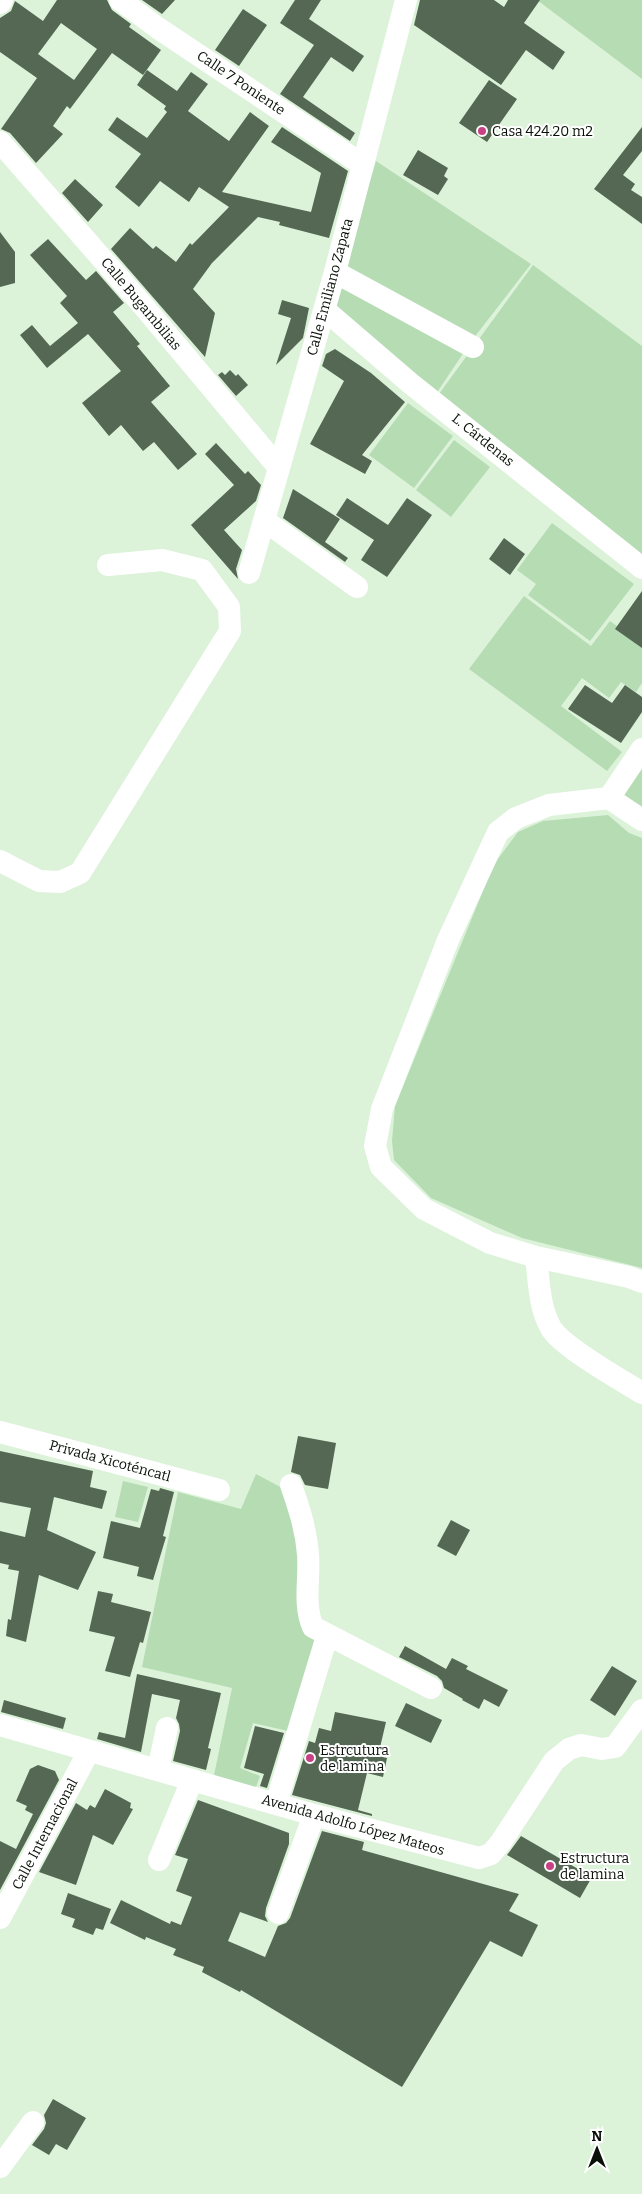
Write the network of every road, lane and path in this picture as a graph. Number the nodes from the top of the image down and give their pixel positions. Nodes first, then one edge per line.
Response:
1 (120, 0) edge
2 (406, 0) edge
3 (0, 142) edge
4 (363, 165) junction
5 (335, 272) junction
6 (325, 310) junction
7 (474, 347) dead end
8 (279, 468) junction
9 (265, 521) junction
10 (108, 565) dead end
11 (642, 568) edge
12 (249, 573) dead end
13 (357, 587) dead end
14 (642, 749) edge
15 (609, 798) junction
16 (642, 820) edge
17 (0, 861) edge
18 (536, 1257) junction
19 (642, 1282) edge
20 (642, 1393) edge
21 (0, 1432) edge
22 (291, 1485) dead end
23 (219, 1490) dead end
24 (327, 1636) junction
25 (431, 1688) dead end
26 (642, 1710) edge
27 (0, 1725) edge
28 (167, 1728) dead end
29 (89, 1751) junction
30 (158, 1770) junction
31 (192, 1780) junction
32 (276, 1804) junction
33 (314, 1814) junction
34 (159, 1860) dead end
35 (278, 1913) dead end
36 (0, 1918) edge
37 (33, 2122) dead end
38 (0, 2167) edge

1 - 4 street, Calle 7 Poniente
2 - 4 street, Calle Emiliano Zapata
3 - 8 street, Calle Bugambilias
4 - 5 street, Calle Emiliano Zapata
5 - 6 street, Calle Emiliano Zapata
5 - 7 street
6 - 8 street, Calle Emiliano Zapata
6 - 11 street, L. Cárdenas
8 - 9 street, Calle Emiliano Zapata
9 - 12 street, Calle Emiliano Zapata
9 - 13 street
10 - 17 street
14 - 15 street
15 - 16 street
15 - 18 street
18 - 19 street
18 - 20 street
21 - 23 street, Privada Xicoténcatl
22 - 24 street
24 - 25 street
24 - 32 street
26 - 33 street, Avenida Adolfo López Mateos
27 - 29 street, Avenida Adolfo López Mateos
28 - 30 street
29 - 30 street, Avenida Adolfo López Mateos
29 - 36 street, Calle Internacional
30 - 31 street, Avenida Adolfo López Mateos
31 - 32 street, Avenida Adolfo López Mateos
31 - 34 street
32 - 33 street, Avenida Adolfo López Mateos
33 - 35 street
37 - 38 street

